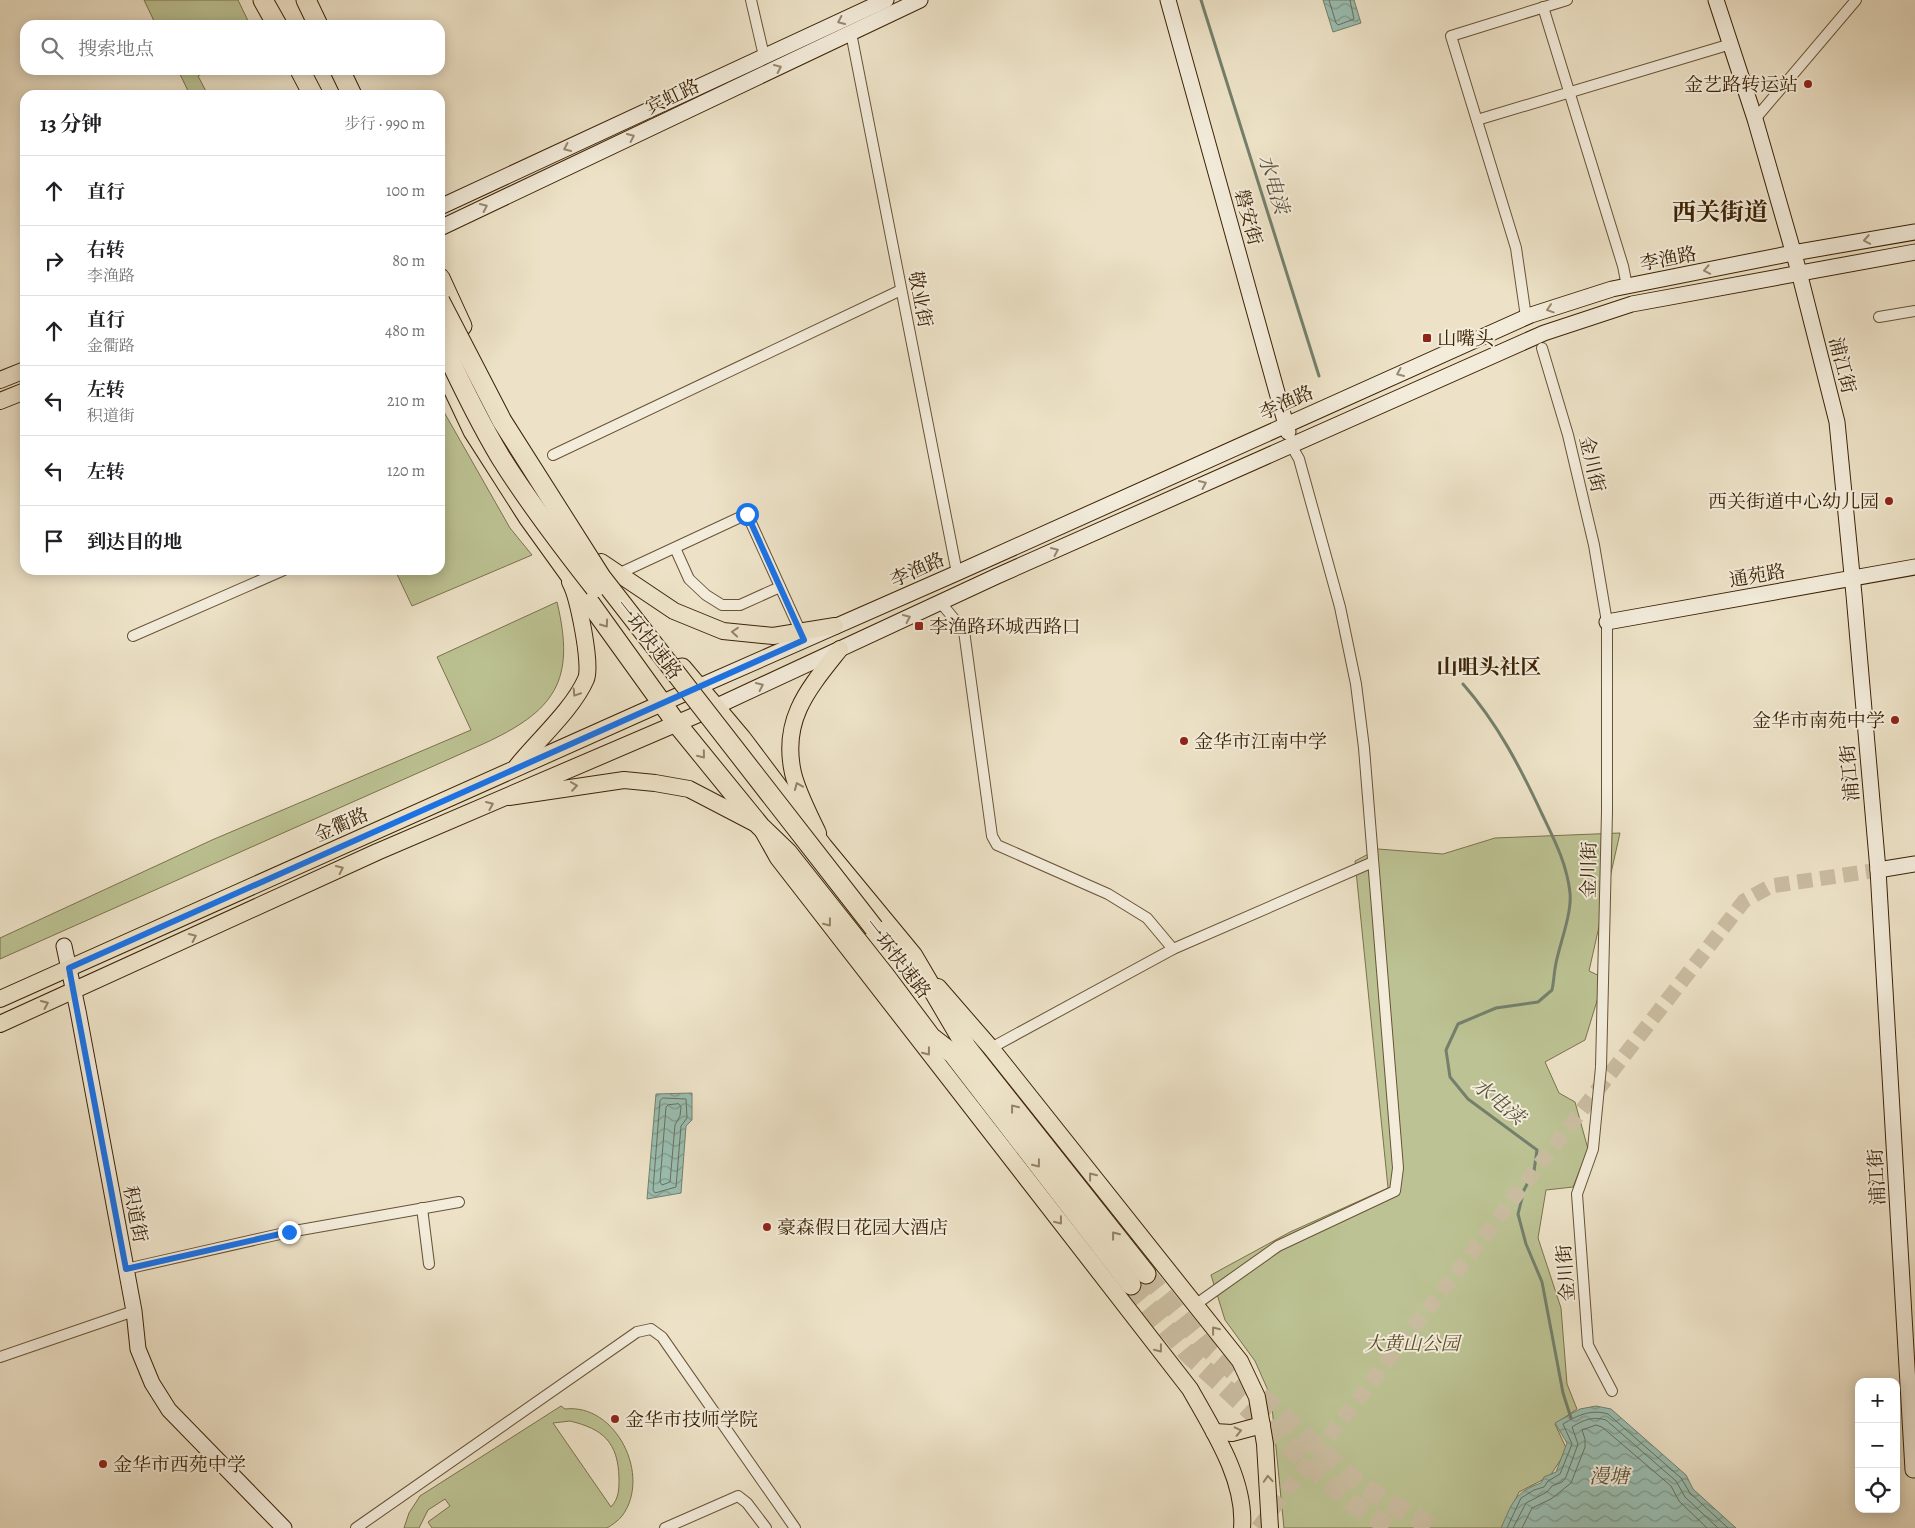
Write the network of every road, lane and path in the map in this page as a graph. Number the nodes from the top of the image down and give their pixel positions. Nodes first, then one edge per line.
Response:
1 (263, 0) edge
2 (276, 0) edge
3 (294, 0) edge
4 (306, 0) edge
5 (751, 0) edge
6 (886, 0) edge
7 (920, 0) edge
8 (1168, 0) edge
9 (1566, 0) edge
10 (1716, 0) edge
11 (1856, 0) edge
12 (1543, 8) junction
13 (274, 20) edge
14 (286, 20) edge
15 (304, 20) edge
16 (316, 20) edge
17 (851, 33) junction
18 (1731, 44) junction
19 (764, 56) junction
20 (303, 75) edge
21 (313, 75) edge
22 (330, 75) edge
23 (342, 75) edge
24 (310, 90) edge
25 (320, 90) edge
26 (338, 90) edge
27 (350, 90) edge
28 (1569, 92) junction
29 (1756, 119) junction
30 (1477, 120) junction
31 (445, 205) edge
32 (445, 226) edge
33 (1915, 232) edge
34 (1915, 252) edge
35 (1793, 253) junction
36 (1799, 272) junction
37 (1628, 286) junction
38 (445, 289) edge
39 (901, 290) junction
40 (445, 311) edge
41 (1915, 311) edge
42 (1526, 317) junction
43 (1879, 317) dead end
44 (1542, 348) dead end
45 (445, 350) edge
46 (20, 372) edge
47 (445, 372) edge
48 (0, 380) edge
49 (20, 393) edge
50 (0, 401) edge
51 (1285, 424) junction
52 (1291, 445) junction
53 (553, 455) dead end
54 (675, 548) junction
55 (600, 562) junction
56 (561, 564) junction
57 (1915, 567) edge
58 (958, 573) junction
59 (618, 574) junction
60 (273, 575) edge
61 (1852, 578) junction
62 (780, 587) junction
63 (941, 603) junction
64 (1607, 622) junction
65 (835, 626) joint
66 (133, 636) dead end
67 (802, 636) junction
68 (840, 649) junction
69 (698, 687) junction
70 (662, 703) junction
71 (716, 707) junction
72 (677, 724) junction
73 (515, 768) junction
74 (509, 797) junction
75 (760, 826) junction
76 (823, 847) junction
77 (1373, 862) junction
78 (1915, 864) edge
79 (1878, 870) junction
80 (869, 930) junction
81 (64, 946) dead end
82 (1173, 949) junction
83 (913, 956) junction
84 (69, 968) junction
85 (74, 991) junction
86 (0, 999) edge
87 (0, 1024) edge
88 (991, 1048) junction
89 (960, 1051) junction
90 (459, 1202) dead end
91 (422, 1208) junction
92 (429, 1264) dead end
93 (126, 1269) junction
94 (1146, 1274) tunnel mouth
95 (1131, 1285) tunnel mouth
96 (1195, 1305) junction
97 (134, 1311) junction
98 (0, 1357) edge
99 (1612, 1391) dead end
100 (1262, 1425) junction
101 (1214, 1432) junction
102 (1913, 1470) dead end
103 (284, 1528) edge
104 (356, 1528) edge
105 (654, 1528) edge
106 (659, 1528) edge
107 (665, 1528) edge
108 (766, 1528) edge
109 (794, 1528) edge
110 (1242, 1528) edge
111 (1270, 1528) edge

1 - 13 highway
2 - 14 highway
3 - 15 highway
4 - 16 highway
5 - 19 street
6 -> 19 main road, 宾虹路
7 - 17 main road, 宾虹路
8 - 51 main road, 磐安街
9 - 12 street
10 - 18 main road, 浦江街
11 - 29 street
12 - 28 street
12 - 30 street
32 -> 17 main road, 宾虹路
17 - 39 street, 敬业街
18 - 28 street
18 - 29 main road, 浦江街
19 -> 31 main road, 宾虹路
20 - 24 highway
21 - 25 highway
22 - 26 highway
23 - 27 highway
28 - 30 street
28 - 37 street
29 - 35 main road, 浦江街
30 - 42 street
33 -> 35 main road, 李渔路
34 - 36 main road, 李渔路
35 - 36 main road, 浦江街
35 -> 37 main road, 李渔路
36 - 52 main road, 李渔路
36 - 61 main road, 浦江街
37 -> 42 main road, 李渔路
38 - 55 highway
39 - 53 street
39 - 58 street, 敬业街
40 - 80 highway, 一环快速路, bridge
41 - 43 street
42 -> 51 main road, 李渔路
44 - 64 street, 金川街
45 - 80 highway, 一环快速路, bridge
46 - 48 main road
47 - 56 highway
49 - 50 main road
51 - 52 main road, 磐安街
51 - 58 main road, 李渔路
63 -> 52 main road, 李渔路
52 - 77 street
54 - 59 street
54 - 62 street
54 - 62 street
55 - 59 main road
55 - 69 highway
56 -> 70 highway
56 -> 73 main road
57 - 61 main road, 通苑路
58 - 65 main road, 李渔路
67 -> 59 main road
60 - 66 street
61 - 64 main road, 通苑路
61 - 79 main road, 浦江街
62 - 67 street
68 -> 63 main road, 李渔路
63 - 82 street
64 - 99 street, 金川街
65 - 67 main road
67 - 69 main road
71 -> 68 main road, 李渔路
76 -> 68 main road
69 - 70 main road, 金衢路
69 - 71 highway
70 - 72 highway
70 - 73 main road, 金衢路
71 - 72 main road
71 - 76 highway
72 - 74 main road
72 -> 75 highway
73 - 84 main road, 金衢路
74 -> 75 main road
85 -> 74 main road
75 - 89 highway
75 -> 101 main road
76 - 83 highway
77 - 82 street
77 - 96 street
78 - 79 main road
79 - 102 main road, 浦江街
80 - 89 highway, 一环快速路
81 - 84 main road, 积道街
82 - 88 street
83 - 88 main road
83 - 89 highway
84 - 85 main road, 积道街
84 - 86 main road, 金衢路
87 -> 85 main road
85 - 93 main road, 积道街
96 -> 88 main road
94 -> 89 highway
89 -> 95 highway
90 - 91 street
91 - 92 street
91 - 93 street
93 - 97 main road, 积道街
100 -> 96 main road
97 - 98 street
97 - 103 main road, 积道街
101 -> 100 main road
111 -> 100 main road
101 - 110 main road
104 - 109 street
105 - 106 street
107 - 108 street

